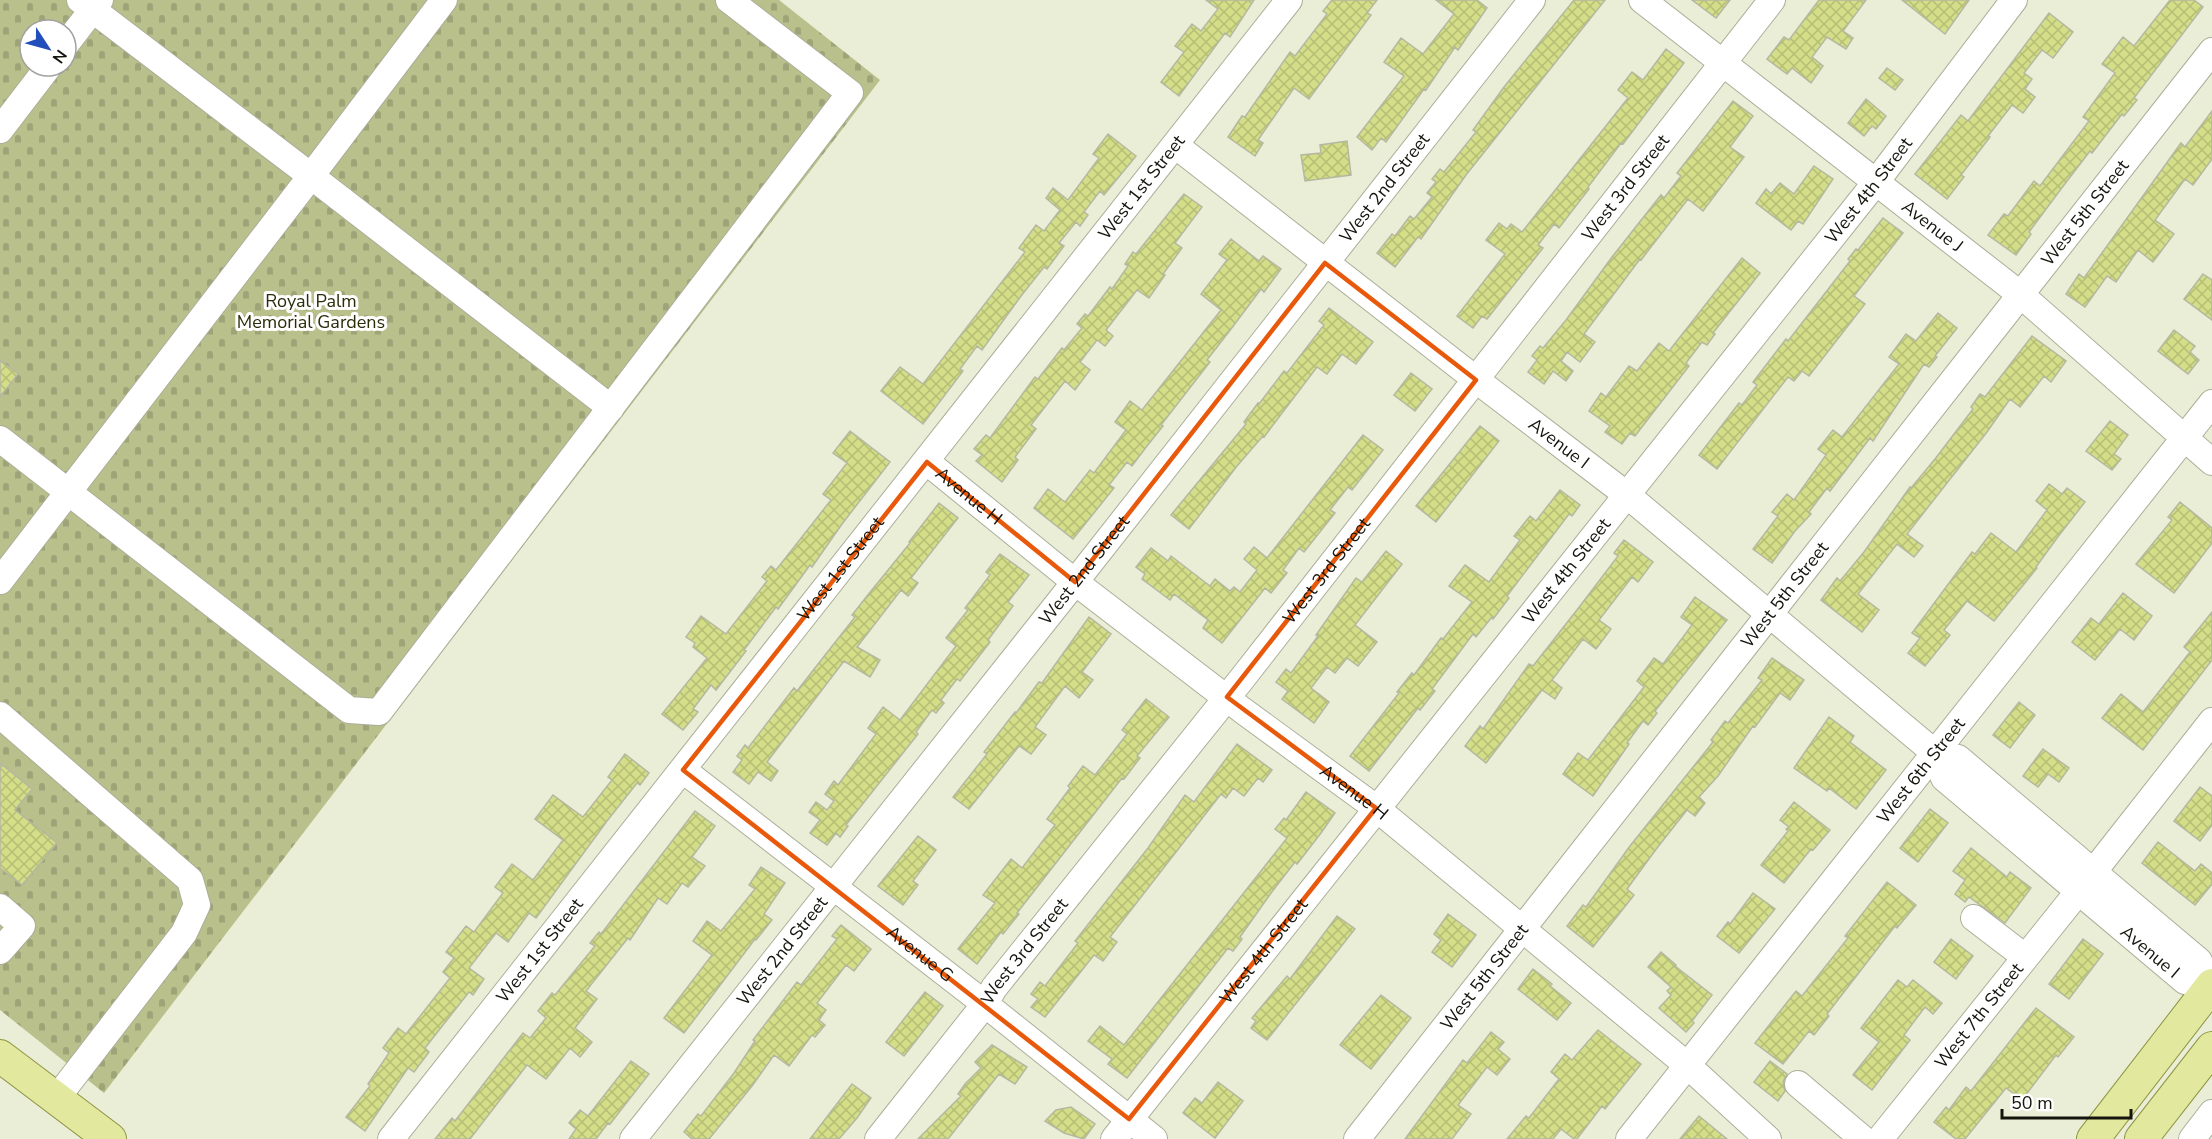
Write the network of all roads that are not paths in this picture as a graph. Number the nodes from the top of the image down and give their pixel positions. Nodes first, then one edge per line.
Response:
1 (444, 0) edge
2 (729, 0) edge
3 (1289, 0) edge
4 (1532, 0) edge
5 (1642, 0) edge
6 (1772, 0) edge
7 (2014, 0) edge
8 (91, 3) edge
9 (78, 24) edge
10 (2212, 51) edge
11 (1722, 63) junction
12 (40, 78) edge
13 (0, 130) edge
14 (1175, 145) junction
15 (310, 176) junction
16 (1876, 182) junction
17 (1325, 263) junction
18 (2021, 295) junction
19 (1476, 380) junction
20 (2212, 403) edge
21 (611, 408) junction
22 (0, 438) edge
23 (2184, 438) junction
24 (927, 462) junction
25 (2212, 462) edge
26 (69, 492) junction
27 (1627, 495) junction
28 (0, 582) edge
29 (1076, 582) junction
30 (1770, 613) junction
31 (1227, 697) junction
32 (0, 715) edge
33 (2212, 721) edge
34 (1935, 753) junction
35 (683, 771) junction
36 (1376, 808) junction
37 (2094, 871) junction
38 (832, 887) junction
39 (2078, 892) junction
40 (0, 907) edge
41 (1974, 918) dead end
42 (1524, 928) junction
43 (0, 951) edge
44 (2025, 957) junction
45 (2211, 986) edge
46 (985, 1004) junction
47 (2212, 1048) edge
48 (0, 1056) edge
49 (1687, 1065) junction
50 (1798, 1084) dead end
51 (56, 1099) junction
52 (2212, 1113) edge
53 (1122, 1129) edge
54 (110, 1139) edge
55 (391, 1139) edge
56 (633, 1139) edge
57 (878, 1139) edge
58 (1154, 1139) edge
59 (1357, 1139) edge
60 (1629, 1139) edge
61 (1768, 1139) edge
62 (1863, 1139) edge
63 (1880, 1139) edge
64 (2093, 1139) edge
65 (2141, 1139) edge
66 (2192, 1139) edge

1 - 15 street
2 - 21 street
3 - 14 street, West 1st Street
4 - 17 street, West 2nd Street
5 - 11 street, Avenue J
6 - 11 street, West 3rd Street
7 - 16 street, West 4th Street
8 - 9 street
8 - 15 street
10 - 18 street, West 5th Street
11 - 16 street, Avenue J
11 - 19 street, West 3rd Street
12 - 13 street
14 - 17 street, Avenue I
14 - 24 street, West 1st Street
15 - 21 street
15 - 26 street
16 - 18 street, Avenue J
16 - 27 street, West 4th Street
17 - 19 street, Avenue I
17 - 29 street, West 2nd Street
18 - 23 street, Avenue J
18 - 30 street, West 5th Street
19 - 27 street, Avenue I
19 - 31 street, West 3rd Street
20 - 23 street, West 6th Street
21 - 26 street
22 - 26 street
23 - 25 street, Avenue J
23 - 34 street, West 6th Street
24 - 29 street, Avenue H
24 - 35 street, West 1st Street
26 - 28 street
27 - 30 street, Avenue I
27 - 36 street, West 4th Street
29 - 31 street, Avenue H
29 - 38 street, West 2nd Street
30 - 34 street, Avenue I
30 - 42 street, West 5th Street
31 - 36 street, Avenue H
31 - 46 street, West 3rd Street
32 - 51 street
33 - 37 street
34 - 37 street, Avenue I
34 - 39 street, Avenue I
34 - 49 street, West 6th Street
35 - 38 street, Avenue G
35 - 55 street, West 1st Street
36 - 42 street, Avenue H
36 - 53 street, West 4th Street
37 - 45 street, Avenue I
38 - 46 street, Avenue G
38 - 56 street, West 2nd Street
39 - 44 street, West 7th Street
39 - 45 street, Avenue I
40 - 43 street
41 - 44 street
42 - 49 street, Avenue H
42 - 59 street, West 5th Street
44 - 63 street, West 7th Street
45 - 64 main road
46 - 53 street, Avenue G
46 - 57 street, West 3rd Street
47 - 65 main road
48 - 51 main road
49 - 60 street, West 6th Street
49 - 61 street, Avenue H
50 - 62 street
51 - 54 main road
52 - 66 street
53 - 58 street, Avenue G

